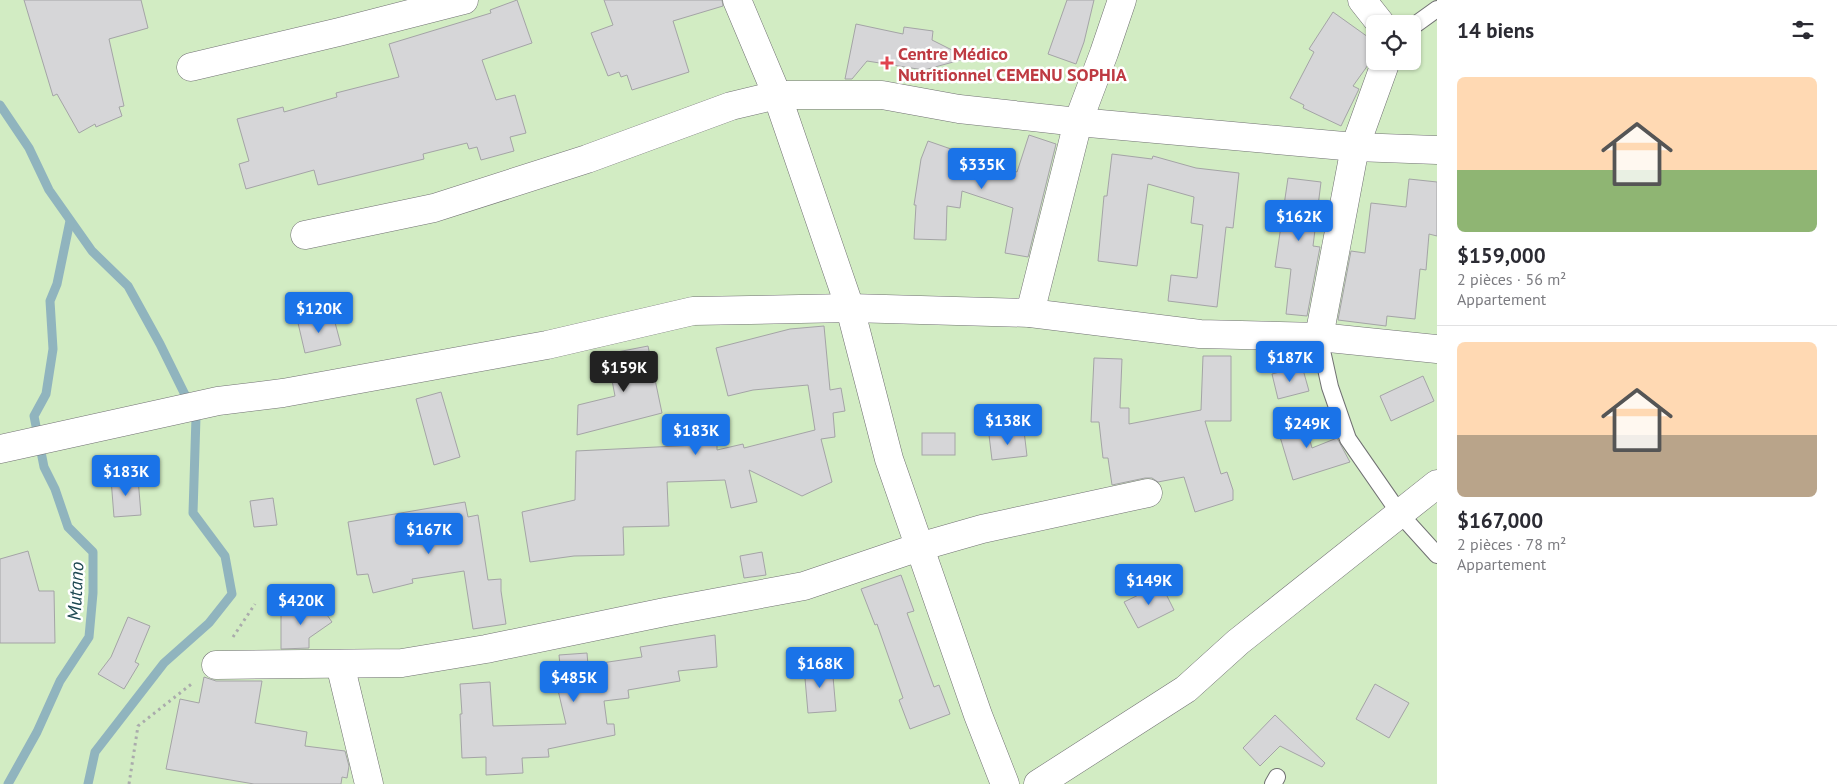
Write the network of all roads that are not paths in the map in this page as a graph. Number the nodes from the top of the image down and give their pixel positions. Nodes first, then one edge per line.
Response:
1 (464, 0) edge
2 (737, 0) edge
3 (1122, 0) edge
4 (1362, 0) edge
5 (1437, 9) edge
6 (1374, 15) edge
7 (1421, 21) edge
8 (191, 67) dead end
9 (1383, 70) edge
10 (777, 95) junction
11 (1078, 122) junction
12 (1355, 147) junction
13 (1437, 150) edge
14 (305, 234) dead end
15 (850, 308) junction
16 (1030, 313) junction
17 (1319, 337) junction
18 (1437, 349) edge
19 (0, 449) edge
20 (1437, 484) edge
21 (1148, 493) dead end
22 (1400, 514) junction
23 (919, 547) junction
24 (1437, 555) edge
25 (216, 664) road end
26 (340, 664) junction
27 (369, 784) edge
28 (1005, 784) edge
29 (1038, 784) edge

1 - 8 street
2 - 10 street
3 - 11 street
4 - 6 street
5 - 7 lane
9 - 12 street
10 - 11 street
10 - 14 street
10 - 15 street
11 - 12 street
11 - 16 street
12 - 13 street
12 - 17 street
15 - 16 street
15 - 19 street
15 - 23 street
16 - 17 street
17 - 18 street
17 - 22 lane
20 - 22 street
21 - 23 street
22 - 24 lane
22 - 29 street
23 - 26 street
23 - 28 street
25 - 26 street
26 - 27 street

